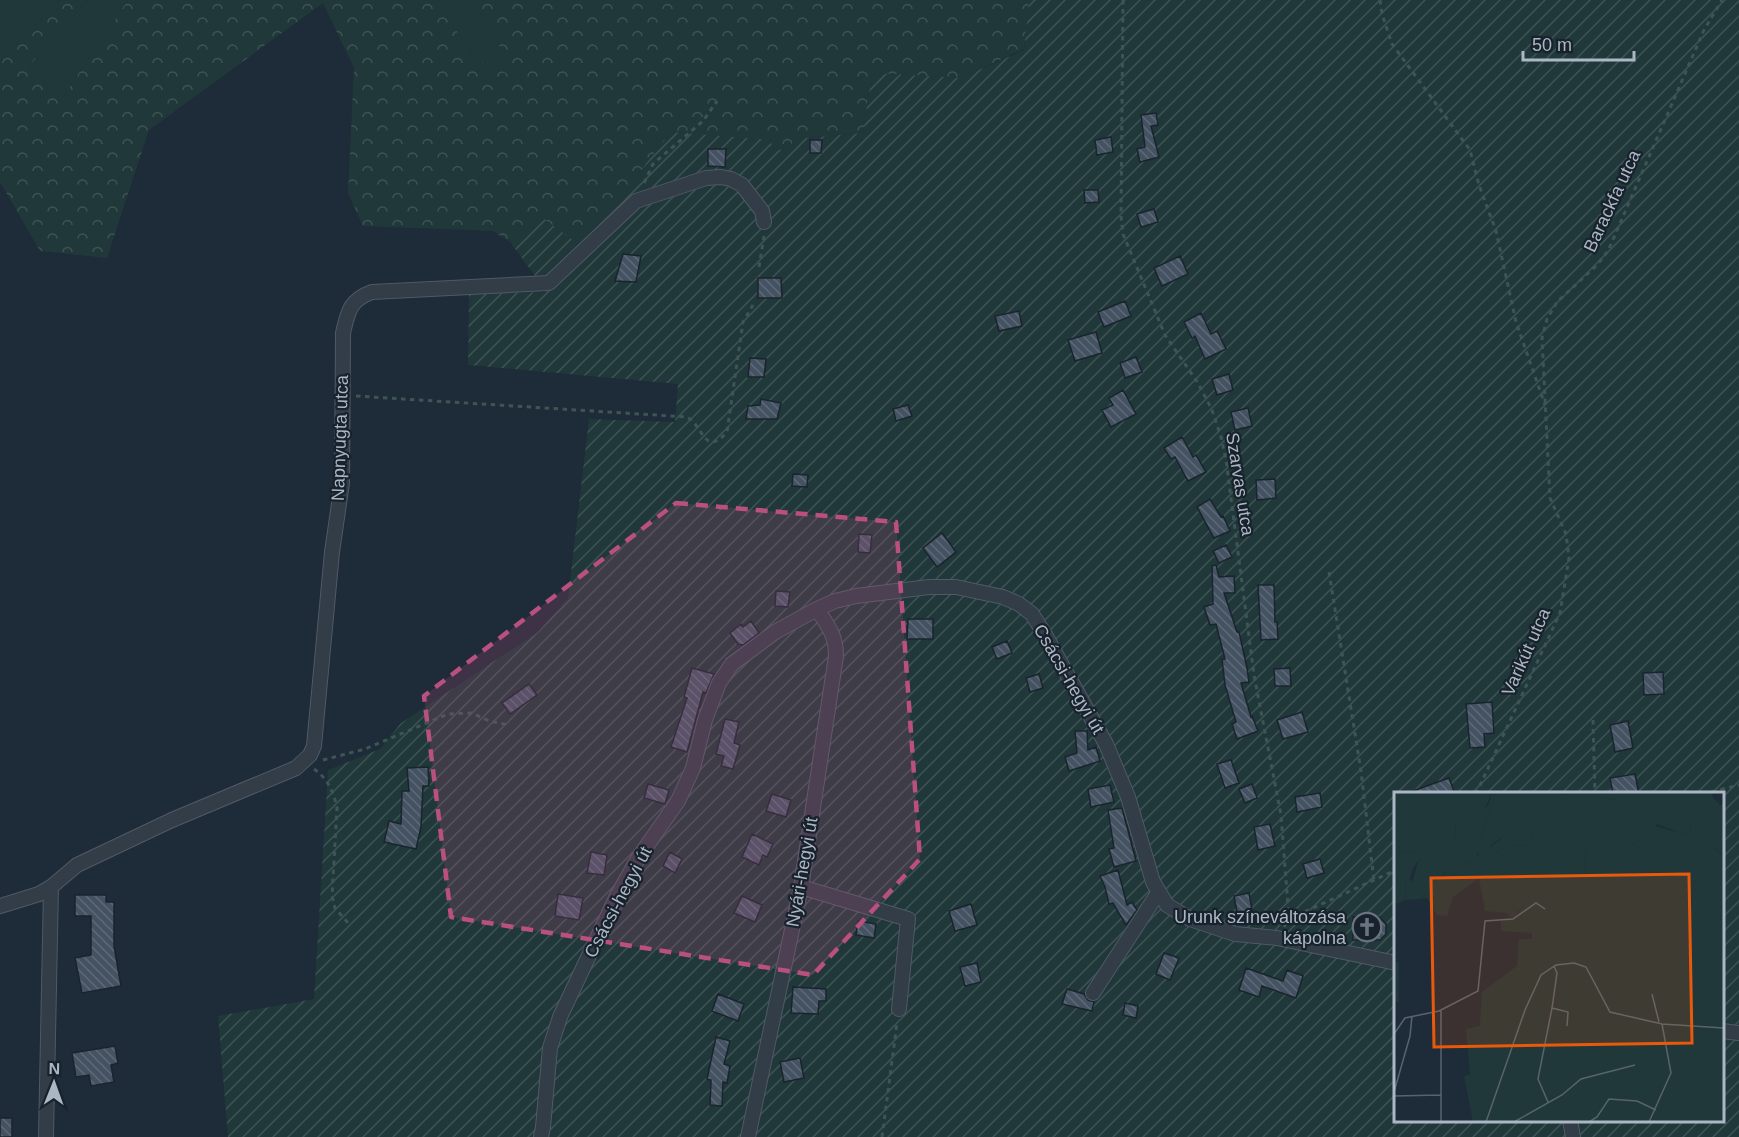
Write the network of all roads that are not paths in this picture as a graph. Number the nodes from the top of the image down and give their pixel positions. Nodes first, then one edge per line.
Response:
1 (764, 222) road end
2 (817, 609) junction
3 (51, 887) junction
4 (801, 887) junction
5 (1158, 893) junction
6 (0, 906) edge
7 (1394, 963) edge
8 (1093, 993) dead end
9 (899, 1009) road end
10 (1724, 1031) edge
11 (1739, 1033) edge
12 (1570, 1122) edge
13 (46, 1137) edge
14 (541, 1137) edge
15 (748, 1137) edge
16 (1572, 1137) edge

1 - 3 street, Napnyugta utca
2 - 4 street, Nyári-hegyi út
2 - 5 street, Csácsi-hegyi út
2 - 14 street, Csácsi-hegyi út
3 - 6 street
3 - 13 street
4 - 9 street
4 - 15 street, Nyári-hegyi út
5 - 7 street
5 - 8 street
10 - 11 street
12 - 16 street

